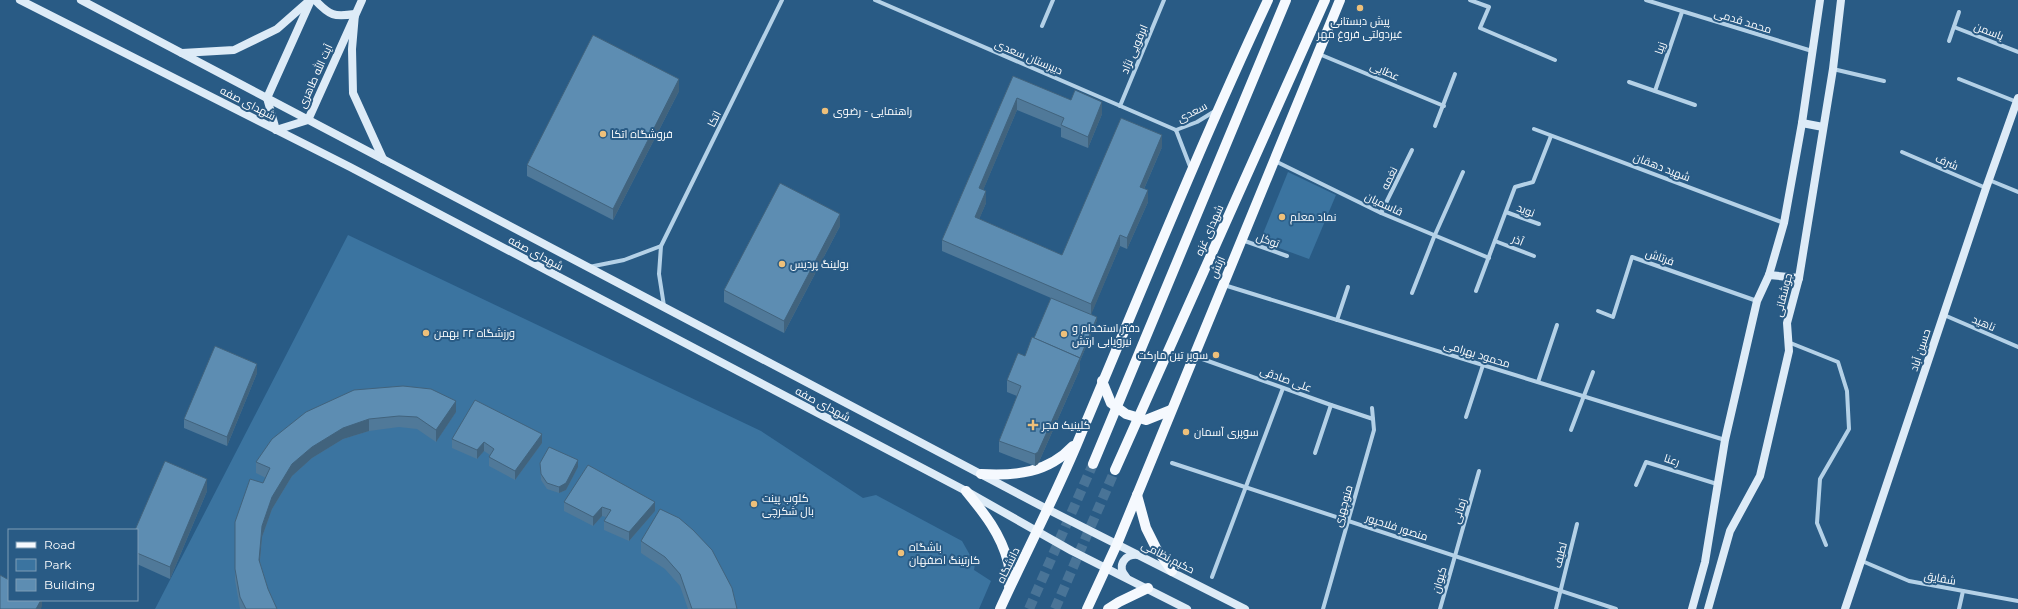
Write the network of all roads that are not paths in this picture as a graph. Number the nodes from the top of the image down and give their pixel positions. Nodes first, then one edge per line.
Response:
1 (20, 0) edge
2 (81, 0) edge
3 (310, 0) edge
4 (315, 0) edge
5 (362, 0) edge
6 (782, 0) edge
7 (875, 0) edge
8 (1053, 0) edge
9 (1164, 0) edge
10 (1268, 0) edge
11 (1286, 0) edge
12 (1325, 0) edge
13 (1340, 0) edge
14 (1470, 0) edge
15 (1646, 0) edge
16 (1820, 0) edge
17 (1841, 0) edge
18 (1682, 12) junction
19 (1959, 12) dead end
20 (355, 14) junction
21 (1042, 26) dead end
22 (1954, 27) junction
23 (1949, 41) dead end
24 (1812, 51) junction
25 (2018, 52) edge
26 (182, 53) junction
27 (1319, 54) junction
28 (1555, 60) dead end
29 (1833, 69) junction
30 (1455, 74) dead end
31 (1959, 80) dead end
32 (1884, 81) dead end
33 (1629, 82) dead end
34 (1655, 91) junction
35 (267, 98) junction
36 (2017, 100) edge
37 (1695, 105) dead end
38 (1120, 106) junction
39 (1444, 106) junction
40 (1217, 110) junction
41 (308, 120) junction
42 (1802, 123) junction
43 (1435, 126) dead end
44 (1823, 127) junction
45 (1534, 129) dead end
46 (276, 130) junction
47 (1176, 130) junction
48 (1551, 136) junction
49 (1412, 150) dead end
50 (1902, 152) dead end
51 (383, 159) junction
52 (1275, 161) junction
53 (1191, 171) junction
54 (1463, 172) dead end
55 (1989, 180) junction
56 (1986, 188) junction
57 (2018, 192) edge
58 (1506, 212) junction
59 (1381, 214) junction
60 (1784, 223) junction
61 (1538, 224) dead end
62 (1434, 237) junction
63 (1242, 240) junction
64 (1495, 240) junction
65 (661, 246) junction
66 (1287, 256) dead end
67 (1534, 256) dead end
68 (1489, 258) junction
69 (589, 267) junction
70 (1769, 275) junction
71 (1799, 278) junction
72 (1223, 285) junction
73 (1348, 287) dead end
74 (1476, 291) dead end
75 (1412, 293) dead end
76 (1757, 301) junction
77 (664, 306) junction
78 (1598, 311) dead end
79 (1944, 315) junction
80 (1337, 320) junction
81 (1557, 325) dead end
82 (1788, 342) junction
83 (2018, 347) edge
84 (1194, 355) junction
85 (1483, 365) junction
86 (1593, 372) dead end
87 (1102, 381) junction
88 (1538, 382) junction
89 (1282, 388) junction
90 (1583, 397) junction
91 (1331, 406) junction
92 (1372, 408) dead end
93 (1171, 410) junction
94 (1466, 416) dead end
95 (1373, 419) junction
96 (1571, 430) dead end
97 (1078, 440) junction
98 (1725, 440) junction
99 (1315, 453) dead end
100 (1172, 463) dead end
101 (1093, 464) tunnel mouth
102 (1115, 470) tunnel mouth
103 (1479, 471) dead end
104 (981, 474) junction
105 (1717, 484) junction
106 (1636, 485) dead end
107 (1246, 486) junction
108 (966, 491) junction
109 (1137, 495) junction
110 (1047, 509) junction
111 (1348, 520) junction
112 (1577, 524) dead end
113 (1082, 526) joint
114 (1037, 532) junction
115 (1116, 544) junction
116 (1826, 545) dead end
117 (1140, 555) junction
118 (1456, 555) junction
119 (1862, 561) junction
120 (1705, 562) junction
121 (1720, 565) junction
122 (1106, 568) junction
123 (1172, 571) junction
124 (1212, 577) dead end
125 (1126, 578) junction
126 (1148, 588) junction
127 (1009, 589) junction
128 (1561, 590) junction
129 (1963, 591) junction
130 (2018, 601) edge
131 (1000, 609) edge
132 (1087, 609) edge
133 (1108, 609) edge
134 (1186, 609) edge
135 (1245, 609) edge
136 (1323, 609) edge
137 (1440, 609) edge
138 (1556, 609) edge
139 (1616, 609) edge
140 (1692, 609) edge
141 (1708, 609) edge
142 (1845, 609) edge
143 (1958, 609) edge

1 - 46 main road, شهدای صفه
2 - 26 main road, شهدای صفه
3 - 26 main road
3 - 35 main road
4 - 20 main road
5 - 20 main road, آیت الله طاهری
6 - 65 street, اتکا
7 - 38 street, دبیرستان سعدی
8 - 21 street
9 - 38 street, ابرقویی نژاد
10 - 40 main road
11 - 101 main road, شهدای غزه
12 - 102 main road, شهدای غزه
13 - 27 main road, ارتش
14 - 28 street
15 - 18 street, محمد قدمی
16 - 24 main road, جوشقانی
17 - 29 main road, جوشقانی
18 - 24 street, محمد قدمی
18 - 34 street, زیبا
19 - 22 street
20 - 41 main road, آیت الله طاهری
20 - 51 main road, آیت الله طاهری
22 - 23 street
22 - 25 street, یاسمن
24 - 42 main road, جوشقانی
26 - 35 main road, شهدای صفه
27 - 39 street, عطایی
27 - 52 main road, ارتش
29 - 32 street
29 - 44 main road, جوشقانی
30 - 39 street
31 - 36 street
33 - 34 street
34 - 37 street
35 - 41 main road, شهدای صفه
35 - 46 main road
36 - 55 main road, حسین آباد
38 - 47 street, دبیرستان سعدی
39 - 43 street
40 - 47 street, سعدی
40 - 53 main road
41 - 46 main road, آیت الله طاهری
41 - 51 main road, شهدای صفه
42 - 44 main road
42 - 60 main road, جوشقانی
44 - 71 main road, جوشقانی
45 - 48 street, شهید دهقان
46 - 108 main road, شهدای صفه
47 - 53 street
48 - 58 street
48 - 60 street, شهید دهقان
49 - 59 street, نغمه
50 - 56 street, شرف
51 - 69 main road, شهدای صفه
52 - 59 street, قاسمیان
52 - 63 main road, ارتش
53 - 87 main road
54 - 62 street
55 - 56 main road, حسین آباد
55 - 57 street
56 - 79 main road, حسین آباد
58 - 61 street, نوید
58 - 64 street
59 - 62 street, قاسمیان
60 - 70 main road, جوشقانی
62 - 68 street, قاسمیان
62 - 75 street
63 - 66 street, توکل
63 - 72 main road, ارتش
64 - 67 street, آذر
64 - 68 street
65 - 69 street
65 - 77 street
68 - 74 street
69 - 77 main road, شهدای صفه
70 - 71 main road
70 - 76 main road, جوشقانی
71 - 82 main road, جوشقانی
72 - 80 street, محمود بهرامی
72 - 84 main road, ارتش
73 - 80 street
76 - 78 street, فرتاش
76 - 98 main road, جوشقانی
77 - 104 main road, شهدای صفه
79 - 83 street, ناهید
79 - 119 main road, حسین آباد
80 - 85 street, محمود بهرامی
81 - 88 street
82 - 116 street
82 - 121 main road, جوشقانی
84 - 89 street, علی صادقی
84 - 93 main road, ارتش
85 - 88 street, محمود بهرامی
85 - 94 street
86 - 90 street
87 - 93 main road
87 - 97 main road
88 - 90 street, محمود بهرامی
89 - 91 street, علی صادقی
89 - 107 street
90 - 96 street
90 - 98 street, محمود بهرامی
91 - 95 street, علی صادقی
91 - 99 street
92 - 95 street, منوچهری
93 - 109 main road, ارتش
95 - 111 street, منوچهری
97 - 104 main road
97 - 110 main road
98 - 105 main road, جوشقانی
100 - 107 street, منصور فلاحپور
103 - 118 street, زمانی
104 - 110 main road, شهدای صفه
105 - 106 street, رعنا
105 - 120 main road, جوشقانی
107 - 111 street, منصور فلاحپور
107 - 124 street
108 - 114 main road, شهدای صفه
108 - 127 main road
109 - 115 main road, ارتش
109 - 123 main road
110 - 113 main road, شهدای صفه
110 - 114 main road, دانشگاه
111 - 118 street, منصور فلاحپور
111 - 136 street, منوچهری
112 - 128 street, لطیف
113 - 115 main road, حکیم نظامی
114 - 122 main road, شهدای صفه
114 - 127 main road, دانشگاه
115 - 117 main road, حکیم نظامی
115 - 122 main road, ارتش
117 - 123 main road, حکیم نظامی
117 - 125 main road
118 - 128 street, منصور فلاحپور
118 - 137 street, کیوان
119 - 129 street, شقایق
119 - 142 main road, حسین آباد
120 - 121 main road
120 - 140 main road, جوشقانی
121 - 141 main road, جوشقانی
122 - 125 main road
122 - 132 main road
123 - 135 main road, حکیم نظامی
125 - 126 main road
126 - 133 main road
126 - 134 main road
127 - 131 main road, دانشگاه
128 - 138 street, لطیف
128 - 139 street, منصور فلاحپور
129 - 130 street, شقایق
129 - 143 street

